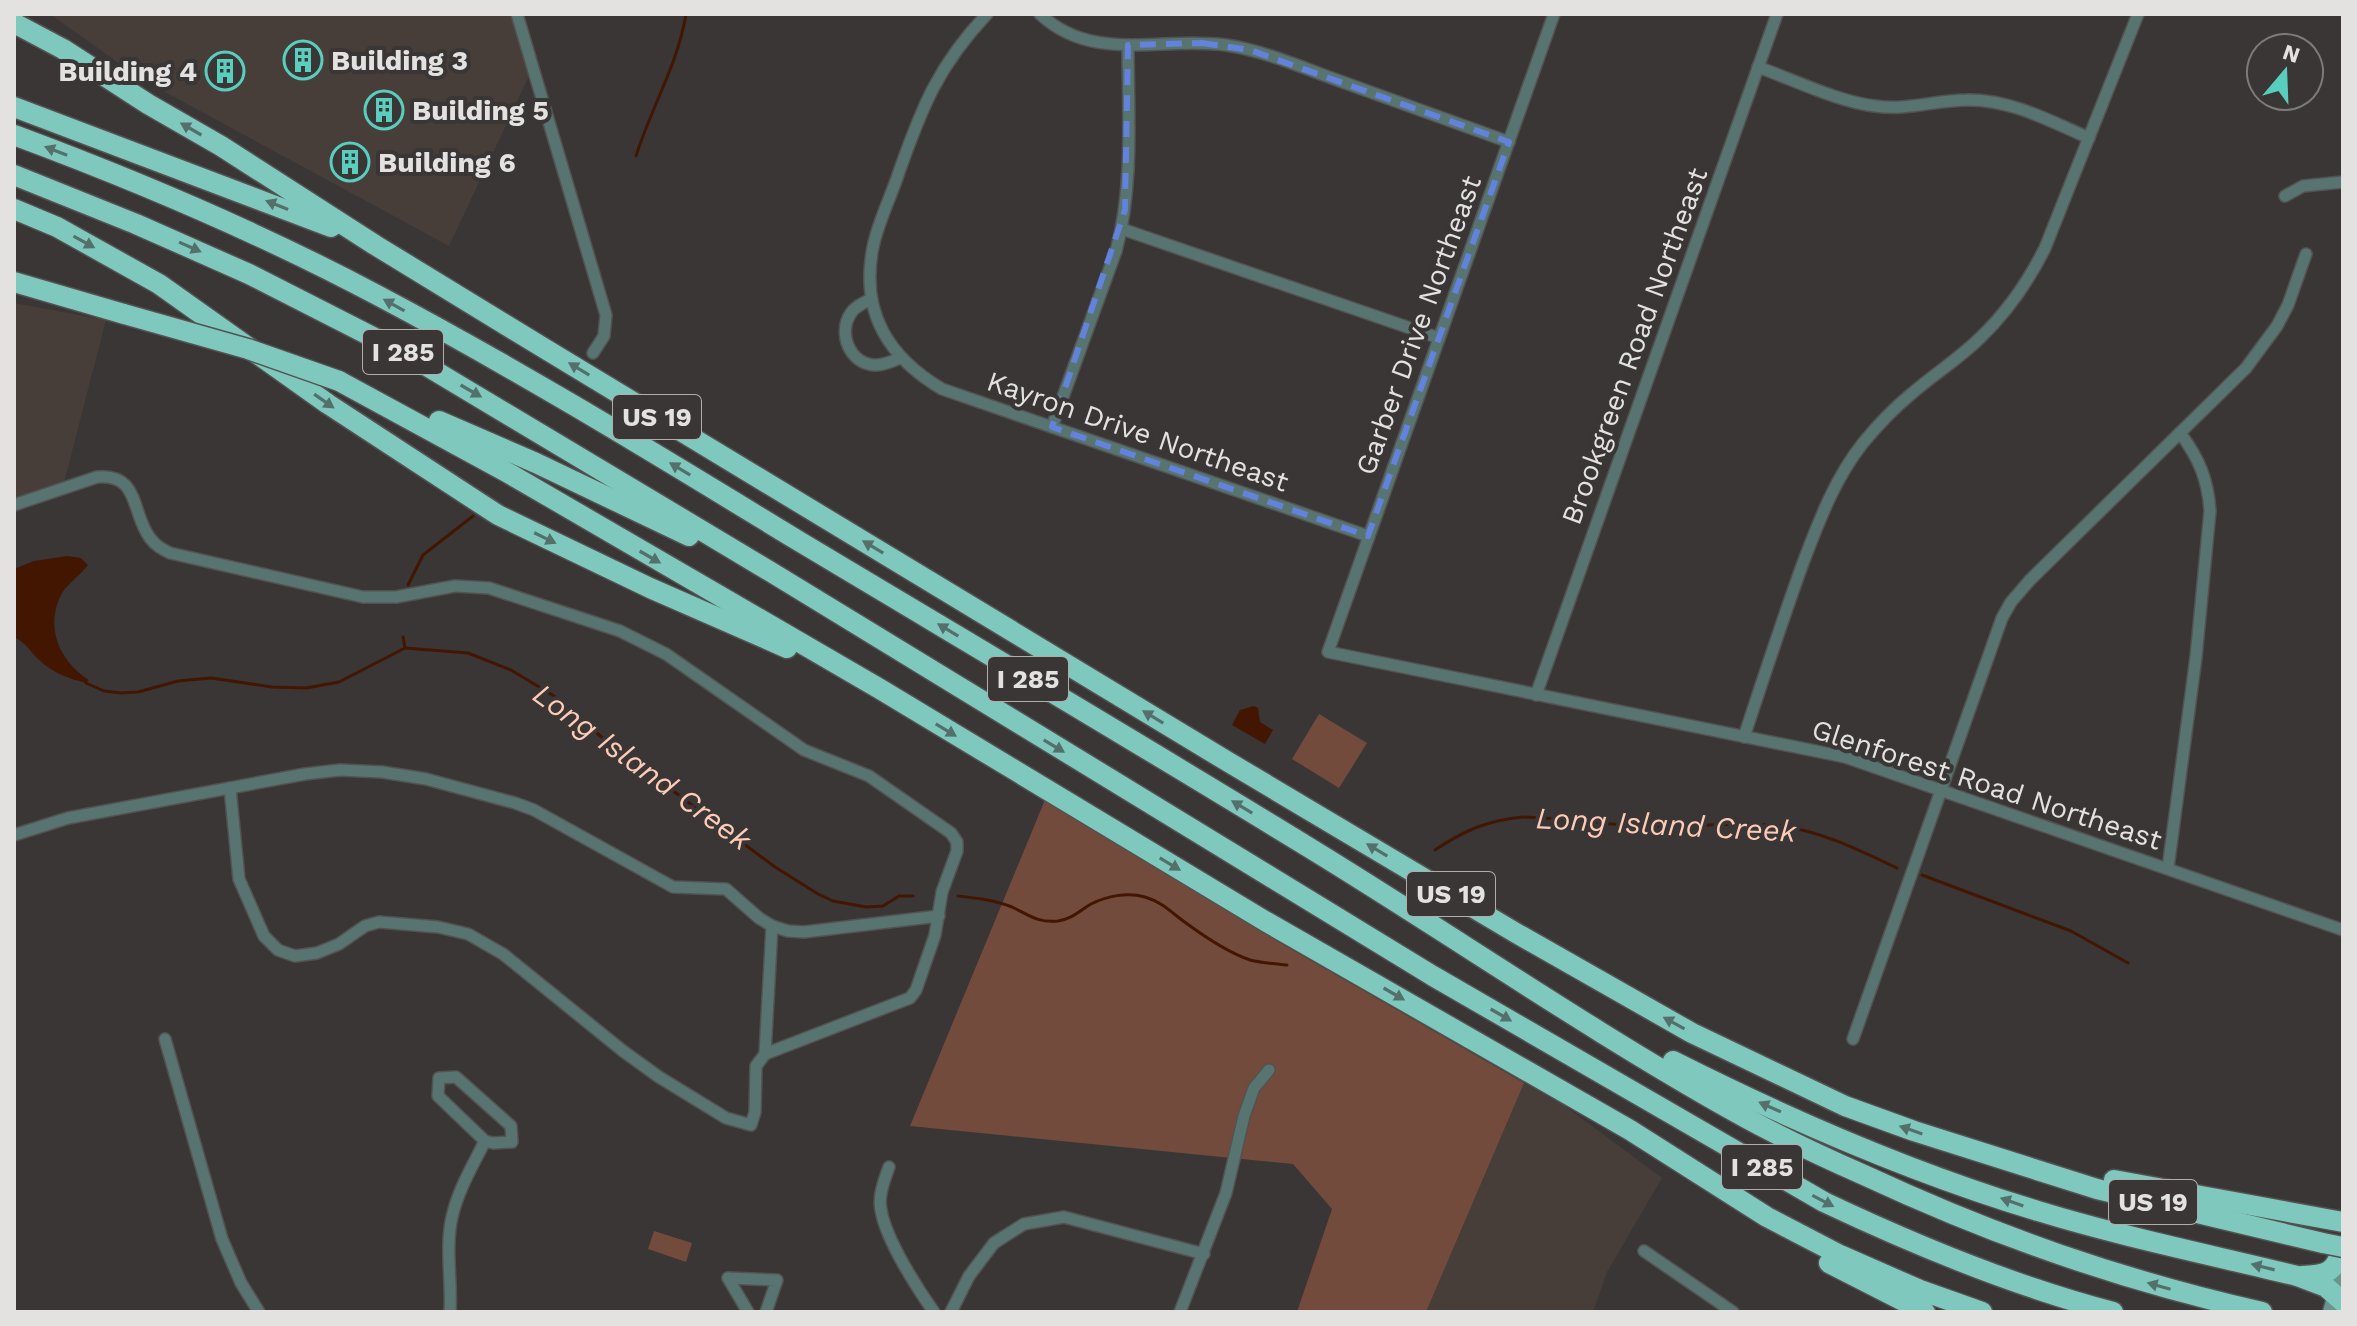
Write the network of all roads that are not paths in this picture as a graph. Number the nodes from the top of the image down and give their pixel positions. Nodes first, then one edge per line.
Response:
1 (517, 14) edge
2 (987, 14) edge
3 (1040, 14) edge
4 (1554, 14) edge
5 (1777, 14) edge
6 (2138, 14) edge
7 (14, 23) edge
8 (1128, 45) junction
9 (1758, 67) junction
10 (14, 107) edge
11 (14, 135) edge
12 (2089, 138) junction
13 (1509, 142) junction
14 (14, 175) edge
15 (2343, 182) edge
16 (2285, 196) dead end
17 (14, 209) edge
18 (1122, 229) junction
19 (375, 245) junction
20 (2306, 254) dead end
21 (14, 282) edge
22 (871, 299) junction
23 (1439, 338) junction
24 (593, 353) dead end
25 (900, 358) junction
26 (339, 381) junction
27 (1052, 427) junction
28 (2180, 433) junction
29 (14, 505) edge
30 (1368, 536) junction
31 (771, 572) junction
32 (1328, 652) joint
33 (880, 689) junction
34 (1536, 695) junction
35 (1744, 737) junction
36 (230, 788) junction
37 (1940, 789) junction
38 (14, 835) edge
39 (2168, 868) junction
40 (939, 916) junction
41 (772, 926) junction
42 (2343, 930) edge
43 (1558, 1004) junction
44 (165, 1039) dead end
45 (1853, 1039) dead end
46 (765, 1054) junction
47 (1269, 1070) dead end
48 (1630, 1130) junction
49 (485, 1141) junction
50 (1985, 1154) junction
51 (889, 1167) dead end
52 (2336, 1221) edge
53 (2333, 1245) edge
54 (1644, 1251) dead end
55 (1204, 1254) junction
56 (2343, 1269) edge
57 (2297, 1276) junction
58 (2337, 1303) edge
59 (259, 1312) edge
60 (450, 1312) edge
61 (748, 1312) edge
62 (766, 1312) edge
63 (934, 1312) edge
64 (951, 1312) edge
65 (1180, 1312) edge
66 (1733, 1312) edge
67 (1925, 1312) edge
68 (1982, 1312) edge
69 (2113, 1312) edge
70 (2262, 1312) edge

1 - 24 street
2 - 22 street, Kayron Drive Northeast
3 - 8 street
4 - 13 street, Garber Drive Northeast
5 - 9 street, Brookgreen Road Northeast
6 - 12 street
19 -> 7 highway, US 19
8 - 13 street
8 - 18 street
9 - 12 street
9 - 34 street, Brookgreen Road Northeast
19 -> 10 highway
43 -> 11 highway, I 285
12 - 35 street
13 - 23 street, Garber Drive Northeast
14 -> 31 highway, I 285
15 - 16 street
17 -> 33 highway
18 - 23 street
18 - 27 street
50 -> 19 highway, US 19
20 - 28 street
21 - 26 highway, bridge
22 - 25 street, Kayron Drive Northeast
22 - 25 street
23 - 30 street, Garber Drive Northeast
25 - 27 street, Kayron Drive Northeast
26 - 31 highway
26 -> 33 highway
27 - 30 street, Kayron Drive Northeast
28 - 37 street
28 - 39 street
29 - 40 street
30 - 32 street, Garber Drive Northeast
31 -> 69 highway, I 285
32 - 34 street, Glenforest Road Northeast
33 -> 48 highway
34 - 35 street, Glenforest Road Northeast
35 - 37 street, Glenforest Road Northeast
36 - 38 street
36 - 41 street
36 - 46 street
37 - 39 street, Glenforest Road Northeast
37 - 45 street
39 - 42 street, Glenforest Road Northeast
40 - 41 street
40 - 46 street
41 - 46 street
57 -> 43 highway
70 -> 43 highway, I 285
44 - 59 street
47 - 55 street
48 - 67 highway
48 - 68 highway
49 - 49 street
49 - 60 street
50 - 52 highway
50 - 53 highway, US 19
51 - 63 street
53 - 57 highway
54 - 66 street
55 - 64 street
55 - 65 street
56 - 58 main road
57 - 58 highway
61 - 62 street

